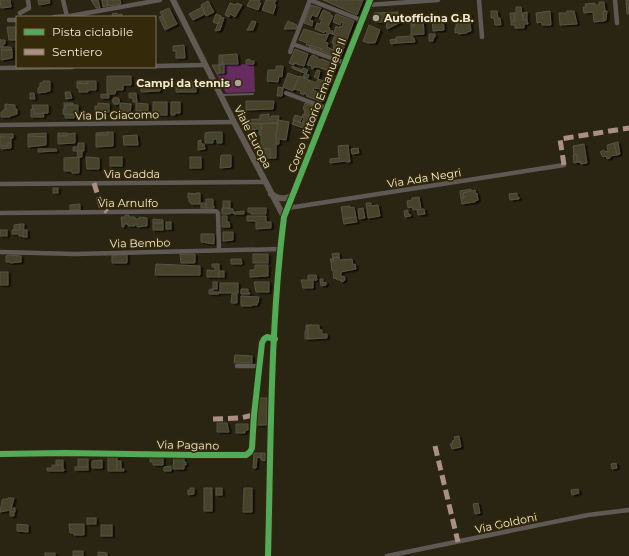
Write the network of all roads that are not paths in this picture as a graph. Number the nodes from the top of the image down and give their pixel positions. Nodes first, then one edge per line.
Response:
1 (28, 0) edge
2 (63, 0) edge
3 (160, 0) edge
4 (173, 0) edge
5 (310, 0) edge
6 (438, 0) edge
7 (479, 0) edge
8 (615, 0) edge
9 (369, 2) edge
10 (20, 13) dead end
11 (67, 16) edge
12 (9, 20) dead end
13 (16, 20) edge
14 (361, 20) junction
15 (617, 23) dead end
16 (482, 37) dead end
17 (293, 44) junction
18 (290, 52) dead end
19 (345, 64) junction
20 (206, 65) junction
21 (156, 66) edge
22 (0, 68) edge
23 (16, 68) edge
24 (286, 93) dead end
25 (253, 94) dead end
26 (221, 95) junction
27 (326, 108) junction
28 (234, 122) junction
29 (0, 125) edge
30 (564, 165) dead end
31 (264, 182) junction
32 (0, 184) edge
33 (271, 194) junction
34 (293, 195) junction
35 (288, 208) junction
36 (0, 213) edge
37 (284, 217) junction
38 (280, 249) junction
39 (219, 250) junction
40 (0, 252) edge
41 (274, 339) junction
42 (237, 366) dead end
43 (259, 366) junction
44 (0, 454) edge
45 (629, 510) edge
46 (268, 556) edge
47 (387, 556) edge

1 - 10 street
2 - 11 street
3 - 11 street
4 - 20 street, Viale Europa
5 - 14 street
5 - 17 street
6 - 9 street
7 - 16 street
8 - 15 street
9 - 14 street, Corso Vittorio Emanuele II
12 - 13 street
14 - 19 street, Corso Vittorio Emanuele II
17 - 18 street
17 - 19 street
19 - 27 street, Corso Vittorio Emanuele II
20 - 21 street
20 - 26 street, Viale Europa
22 - 23 street
24 - 27 street
25 - 26 lane
26 - 28 street, Viale Europa
27 - 34 street, Corso Vittorio Emanuele II
28 - 29 street, Via Di Giacomo
28 - 31 street, Viale Europa
30 - 35 street, Via Ada Negri
31 - 32 street, Via Gadda
31 - 33 street, Viale Europa
33 - 34 street
33 - 37 street, Viale Europa
34 - 35 street, Corso Vittorio Emanuele II
35 - 37 street, Corso Vittorio Emanuele II
36 - 39 street, Via Arnulfo
37 - 38 street, Corso Vittorio Emanuele II
38 - 39 street, Via Bembo
38 - 41 street, Corso Vittorio Emanuele II
39 - 40 street, Via Bembo
41 - 43 street, Via Pagano
41 - 46 street, Corso Vittorio Emanuele II
42 - 43 street
43 - 44 street, Via Pagano
45 - 47 street, Via Goldoni

